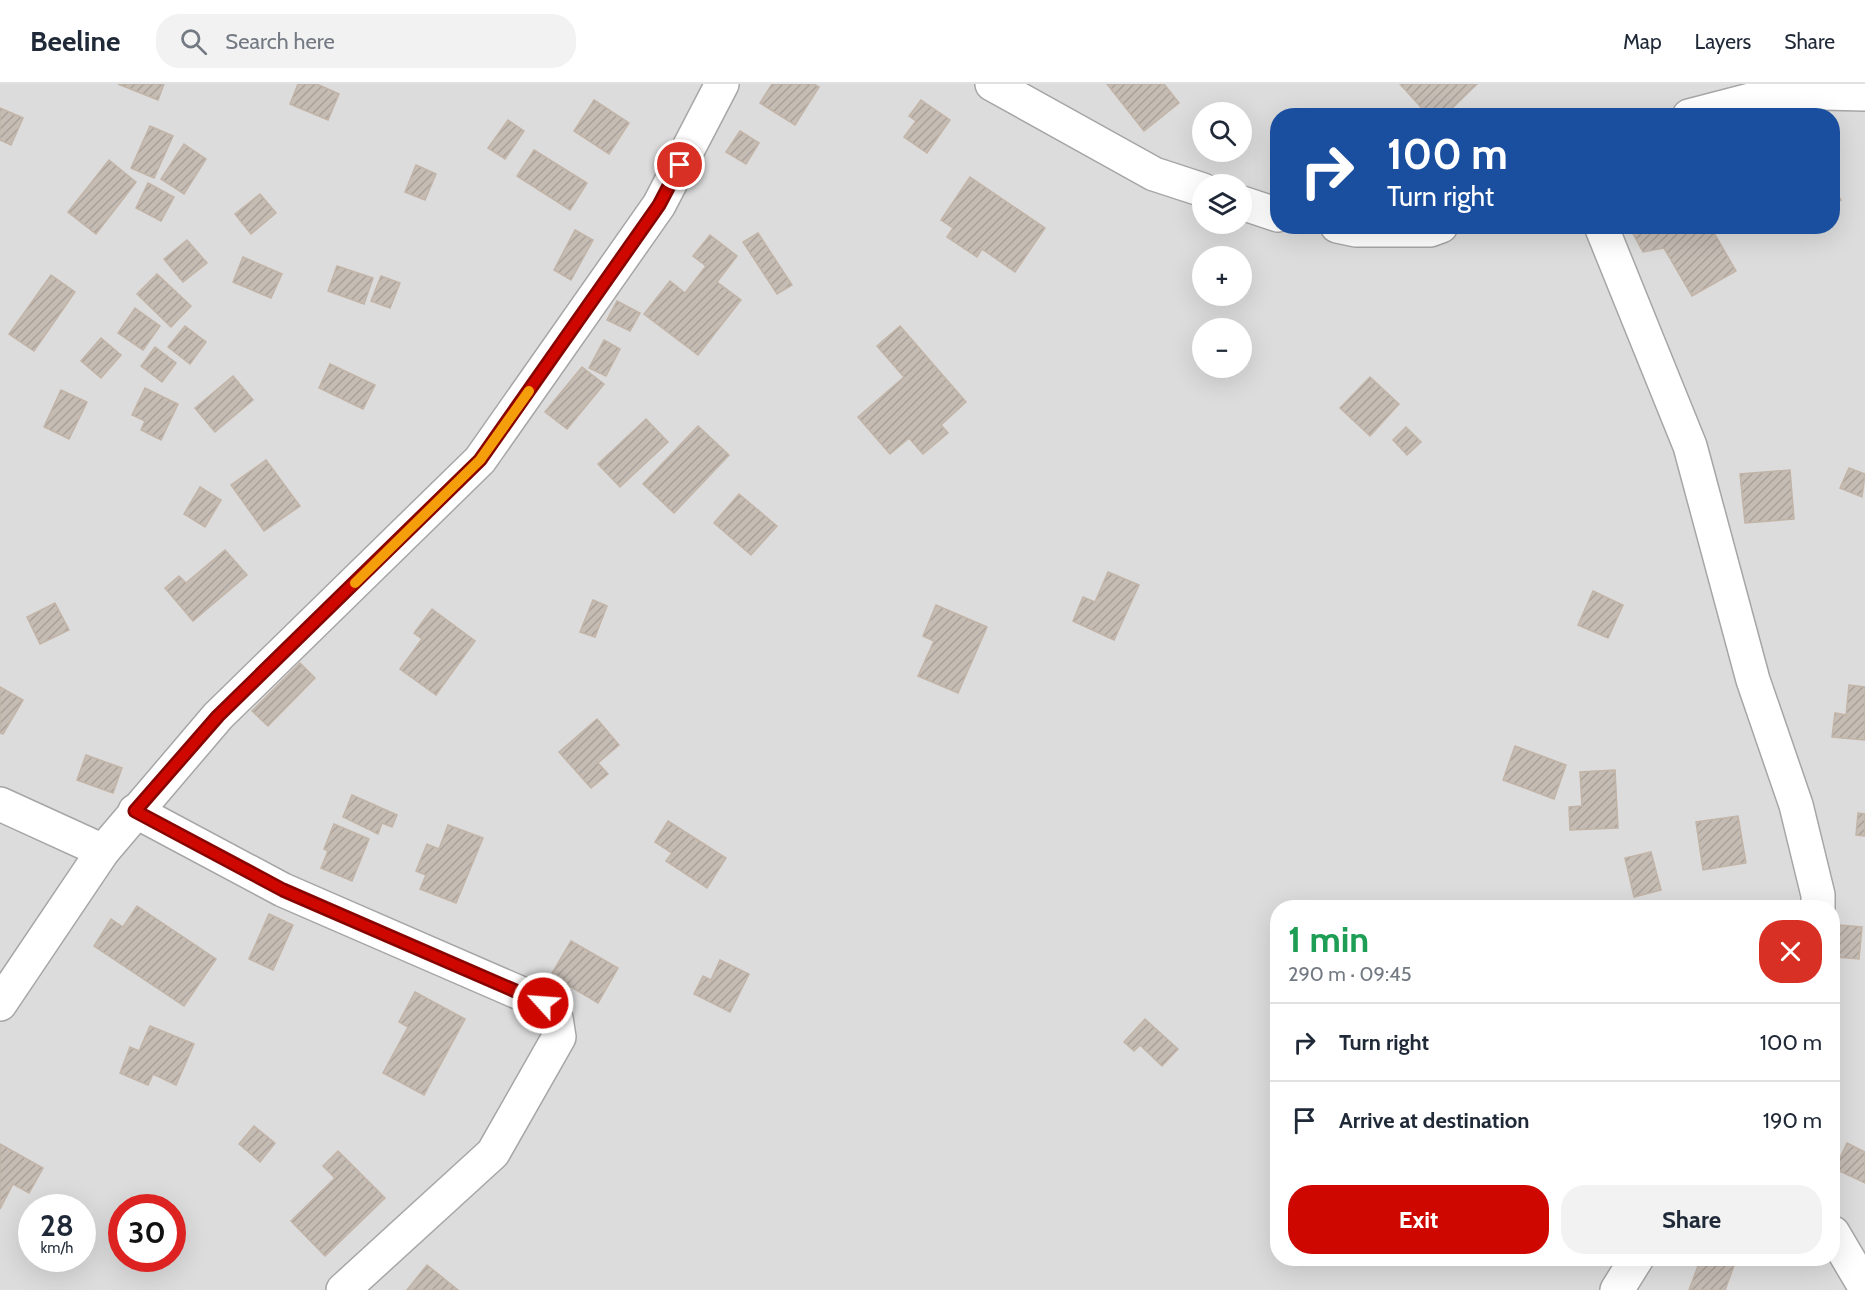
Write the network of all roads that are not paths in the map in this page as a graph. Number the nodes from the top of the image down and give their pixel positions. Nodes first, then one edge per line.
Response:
1 (722, 84) edge
2 (992, 84) edge
3 (1865, 94) edge
4 (1720, 108) edge
5 (1192, 186) edge
6 (1252, 206) edge
7 (1270, 212) edge
8 (1604, 234) edge
9 (0, 804) edge
10 (135, 811) junction
11 (103, 851) junction
12 (1818, 900) edge
13 (0, 1004) edge
14 (1840, 1245) edge
15 (1632, 1266) edge
16 (1865, 1287) edge
17 (343, 1290) edge
18 (1617, 1290) edge

1 - 10 street
2 - 5 street
3 - 4 street
6 - 7 street
8 - 12 street
9 - 11 street
10 - 11 street
10 - 17 street
11 - 13 street
14 - 16 street
15 - 18 street

